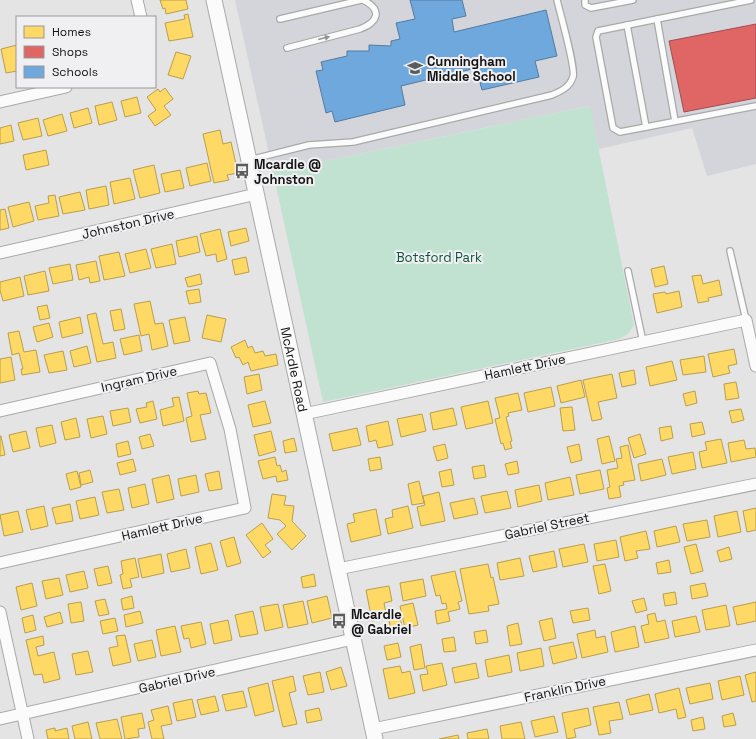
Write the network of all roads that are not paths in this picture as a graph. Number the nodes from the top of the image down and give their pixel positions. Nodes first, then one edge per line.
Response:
1 (214, 0) edge
2 (362, 0) edge
3 (557, 0) edge
4 (585, 0) edge
5 (633, 0) edge
6 (751, 0) edge
7 (280, 19) dead end
8 (657, 19) junction
9 (627, 24) junction
10 (287, 48) dead end
11 (62, 88) edge
12 (0, 102) edge
13 (756, 106) edge
14 (676, 121) junction
15 (646, 127) junction
16 (248, 160) junction
17 (256, 194) junction
18 (730, 251) dead end
19 (0, 253) edge
20 (628, 271) dead end
21 (746, 320) junction
22 (643, 342) junction
23 (756, 366) edge
24 (0, 411) edge
25 (304, 414) junction
26 (230, 429) joint
27 (756, 484) edge
28 (0, 563) edge
29 (338, 569) junction
30 (0, 612) edge
31 (354, 639) junction
32 (756, 650) edge
33 (22, 715) junction
34 (0, 719) edge
35 (374, 734) edge
36 (28, 739) edge

1 - 16 main road, McArdle Road
2 - 7 lane
10 -> 2 lane
3 - 16 lane
4 - 5 lane
6 - 8 lane
8 - 9 lane
8 - 14 lane
9 - 15 lane
9 - 15 lane
11 - 12 street
13 - 14 lane
14 - 15 lane
16 - 17 main road, McArdle Road
17 - 19 street, Johnston Drive
17 - 25 main road, McArdle Road
18 - 21 lane
20 - 22 lane
21 - 22 street, Hamlett Drive
21 - 23 street
22 - 25 street, Hamlett Drive
24 - 26 street, Ingram Drive
25 - 29 main road, McArdle Road
26 - 28 street, Hamlett Drive
27 - 29 street, Gabriel Street
29 - 31 main road, McArdle Road
30 - 33 street
31 - 33 street, Gabriel Drive
31 - 35 main road, McArdle Road
32 - 35 street, Franklin Drive
33 - 34 street, Gabriel Drive
33 - 36 street

